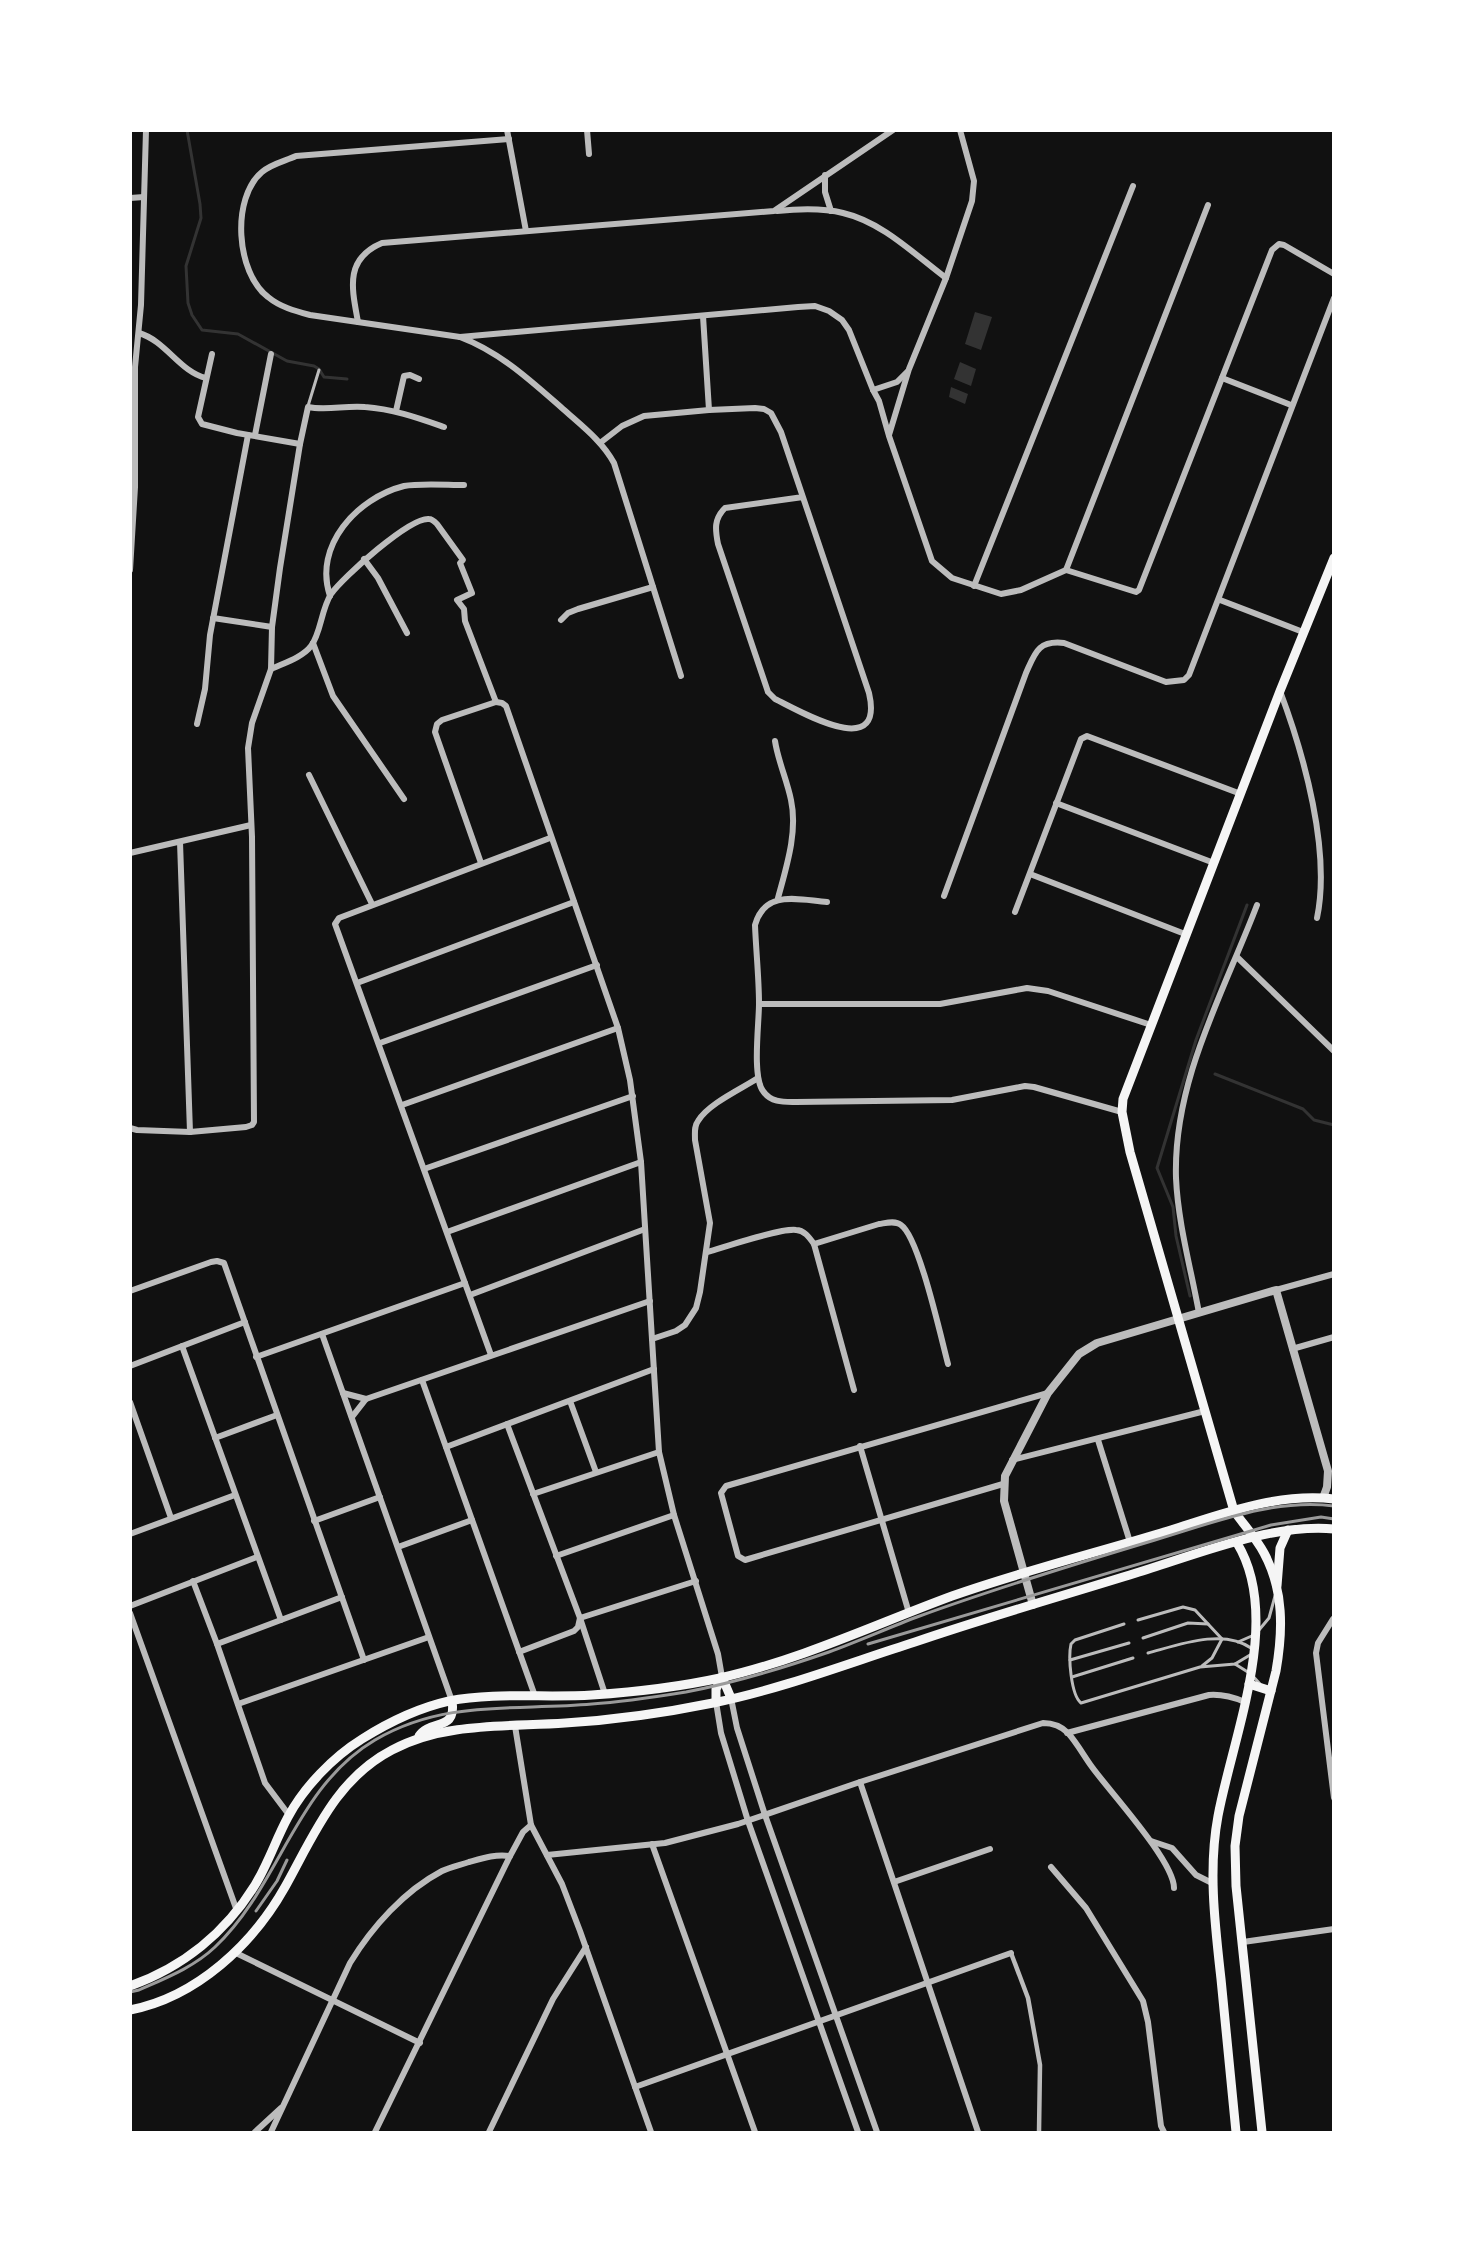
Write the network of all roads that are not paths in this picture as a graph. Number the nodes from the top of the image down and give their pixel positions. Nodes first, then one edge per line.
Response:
1 (146, 130) edge
2 (507, 130) edge
3 (587, 130) edge
4 (893, 130) edge
5 (960, 130) edge
6 (509, 139) junction
7 (589, 154) dead end
8 (825, 175) junction
9 (1133, 186) dead end
10 (144, 197) junction
11 (130, 198) edge
12 (1208, 205) dead end
13 (774, 211) junction
14 (831, 211) junction
15 (526, 231) junction
16 (1334, 274) edge
17 (946, 278) junction
18 (1334, 298) edge
19 (703, 316) junction
20 (358, 322) junction
21 (139, 333) junction
22 (460, 337) junction
23 (134, 347) edge
24 (212, 354) dead end
25 (271, 354) dead end
26 (909, 369) junction
27 (319, 370) dead end
28 (206, 378) junction
29 (1222, 378) junction
30 (419, 379) dead end
31 (873, 390) junction
32 (1291, 405) junction
33 (308, 407) junction
34 (709, 410) junction
35 (396, 411) junction
36 (444, 426) dead end
37 (252, 435) junction
38 (889, 436) junction
39 (600, 443) junction
40 (300, 444) junction
41 (464, 485) dead end
42 (803, 497) junction
43 (1334, 558) edge
44 (364, 559) junction
45 (130, 570) edge
46 (1066, 570) junction
47 (1330, 577) edge
48 (974, 586) junction
49 (653, 587) junction
50 (330, 596) junction
51 (1220, 600) junction
52 (213, 618) junction
53 (561, 620) dead end
54 (272, 627) junction
55 (1303, 632) junction
56 (407, 633) dead end
57 (313, 643) junction
58 (272, 669) junction
59 (681, 676) dead end
60 (1280, 691) junction
61 (496, 702) junction
62 (197, 724) dead end
63 (775, 741) dead end
64 (309, 775) dead end
65 (1240, 794) junction
66 (404, 799) dead end
67 (1056, 803) junction
68 (251, 825) junction
69 (550, 838) junction
70 (180, 842) junction
71 (130, 854) edge
72 (481, 863) junction
73 (1214, 863) junction
74 (1030, 874) junction
75 (944, 896) dead end
76 (778, 898) junction
77 (574, 902) junction
78 (827, 902) dead end
79 (372, 904) junction
80 (1257, 905) dead end
81 (1015, 912) dead end
82 (1317, 918) dead end
83 (1185, 934) junction
84 (1237, 957) junction
85 (597, 965) junction
86 (357, 983) junction
87 (759, 1004) junction
88 (1151, 1025) junction
89 (618, 1028) junction
90 (380, 1043) junction
91 (1334, 1051) edge
92 (758, 1078) junction
93 (633, 1096) junction
94 (402, 1105) junction
95 (1122, 1112) junction
96 (130, 1128) edge
97 (190, 1132) junction
98 (641, 1162) junction
99 (424, 1169) junction
100 (645, 1229) junction
101 (447, 1232) junction
102 (814, 1244) junction
103 (707, 1252) junction
104 (1334, 1274) edge
105 (465, 1283) junction
106 (1276, 1290) junction
107 (130, 1291) edge
108 (470, 1295) junction
109 (650, 1301) junction
110 (1199, 1313) junction
111 (1178, 1319) junction
112 (245, 1322) junction
113 (322, 1334) junction
114 (1334, 1337) edge
115 (652, 1339) junction
116 (182, 1346) junction
117 (1292, 1349) junction
118 (491, 1355) junction
119 (256, 1357) junction
120 (948, 1364) dead end
121 (130, 1366) edge
122 (654, 1369) junction
123 (422, 1380) junction
124 (854, 1390) dead end
125 (343, 1393) junction
126 (1048, 1393) junction
127 (366, 1400) junction
128 (570, 1401) junction
129 (130, 1402) edge
130 (1205, 1411) junction
131 (277, 1415) junction
132 (352, 1417) junction
133 (507, 1424) junction
134 (215, 1438) junction
135 (1098, 1440) junction
136 (860, 1446) junction
137 (446, 1447) junction
138 (659, 1452) junction
139 (1011, 1460) junction
140 (596, 1472) junction
141 (1003, 1484) junction
142 (533, 1494) junction
143 (234, 1495) junction
144 (380, 1497) junction
145 (1328, 1499) edge
146 (1234, 1511) junction
147 (674, 1515) junction
148 (171, 1518) junction
149 (472, 1520) junction
150 (314, 1521) junction
151 (882, 1521) junction
152 (1334, 1529) edge
153 (1288, 1530) junction
154 (130, 1533) edge
155 (1253, 1538) junction
156 (1130, 1542) junction
157 (1237, 1543) junction
158 (398, 1547) junction
159 (556, 1556) junction
160 (257, 1557) junction
161 (1024, 1574) junction
162 (193, 1581) junction
163 (696, 1581) junction
164 (1277, 1586) junction
165 (342, 1597) junction
166 (1033, 1605) junction
167 (130, 1606) edge
168 (909, 1612) junction
169 (130, 1613) edge
170 (580, 1618) junction
171 (1333, 1619) edge
172 (281, 1620) junction
173 (1138, 1620) dead end
174 (1124, 1624) dead end
175 (1208, 1624) junction
176 (1334, 1631) edge
177 (1256, 1633) junction
178 (1323, 1634) junction
179 (429, 1637) junction
180 (1143, 1638) dead end
181 (1222, 1639) junction
182 (1237, 1642) junction
183 (1129, 1643) dead end
184 (217, 1644) junction
185 (1254, 1651) junction
186 (519, 1653) junction
187 (1148, 1653) dead end
188 (1133, 1658) dead end
189 (364, 1659) junction
190 (1070, 1660) junction
191 (1235, 1664) junction
192 (1200, 1667) junction
193 (722, 1677) junction
194 (1072, 1677) junction
195 (1250, 1679) junction
196 (1267, 1689) junction
197 (605, 1694) junction
198 (535, 1696) junction
199 (731, 1698) junction
200 (452, 1701) junction
201 (716, 1702) junction
202 (1245, 1702) junction
203 (238, 1704) junction
204 (515, 1726) junction
205 (1067, 1733) junction
206 (418, 1738) junction
207 (860, 1782) junction
208 (1334, 1798) edge
209 (289, 1815) junction
210 (765, 1815) junction
211 (748, 1821) junction
212 (531, 1825) junction
213 (1151, 1841) junction
214 (652, 1844) junction
215 (990, 1849) dead end
216 (547, 1855) junction
217 (510, 1856) junction
218 (1051, 1867) dead end
219 (894, 1882) junction
220 (1214, 1884) junction
221 (1174, 1888) dead end
222 (238, 1911) junction
223 (1334, 1929) edge
224 (1243, 1942) junction
225 (585, 1947) junction
226 (236, 1953) junction
227 (1011, 1953) joint
228 (929, 1983) junction
229 (130, 1986) edge
230 (333, 2001) junction
231 (130, 2010) edge
232 (836, 2014) junction
233 (819, 2021) junction
234 (420, 2043) junction
235 (727, 2055) junction
236 (635, 2087) junction
237 (285, 2103) junction
238 (255, 2133) edge
239 (271, 2133) edge
240 (375, 2133) edge
241 (489, 2133) edge
242 (651, 2133) edge
243 (755, 2133) edge
244 (858, 2133) edge
245 (877, 2133) edge
246 (978, 2133) edge
247 (1039, 2133) edge
248 (1164, 2133) edge
249 (1236, 2133) edge
250 (1262, 2133) edge

1 - 10 street
2 - 6 street
3 - 7 street
4 - 8 street
5 - 17 street
6 - 15 street
6 - 20 street
8 - 13 street
8 - 14 street
9 - 48 street
10 - 11 street
10 - 21 street
12 - 46 street
13 - 14 street
13 - 15 street
14 - 17 street
15 - 20 street
16 - 29 street
17 - 26 street
18 - 32 street
19 - 22 street
19 - 31 street
19 - 34 street
20 - 22 street
21 - 23 street
21 - 28 street
22 - 39 street
23 - 45 street
24 - 28 street
25 - 37 street
26 - 31 street
26 - 38 street
27 - 33 lane
28 - 37 street
29 - 32 street
29 - 46 street
30 - 35 street
31 - 38 street
32 - 51 street
33 - 35 street
33 - 40 street
34 - 39 street
34 - 42 street
35 - 36 street
37 - 40 street
37 - 52 street
38 - 48 street
39 - 49 street
40 - 54 street
41 - 50 street
42 - 42 street
43 - 47 main road
44 - 50 street
44 - 56 street
44 - 61 street
46 - 48 street
47 - 55 main road
49 - 53 street
49 - 59 street
50 - 57 street
51 - 55 street
51 - 75 street
52 - 54 street
52 - 62 street
54 - 58 street
55 - 60 main road
57 - 58 street
57 - 66 street
58 - 68 street
60 - 65 main road
60 - 82 street
61 - 69 street
61 - 72 street
63 - 76 street
64 - 79 street
65 - 67 street
65 - 73 main road
67 - 73 street
67 - 74 street
68 - 70 street
68 - 97 street
69 - 72 street
69 - 77 street
70 - 71 street
70 - 97 street
72 - 79 street
73 - 83 main road
74 - 81 street
74 - 83 street
76 - 78 street
76 - 87 street
77 - 85 street
77 - 86 street
79 - 86 street
80 - 84 street
83 - 88 main road
84 - 91 street
84 - 110 street
85 - 89 street
85 - 90 street
86 - 90 street
87 - 88 street
87 - 92 street
88 - 95 main road
89 - 93 street
89 - 94 street
90 - 94 street
92 - 95 street
92 - 103 street
93 - 98 street
93 - 99 street
94 - 99 street
95 - 111 main road
96 - 97 street
98 - 100 street
98 - 101 street
99 - 101 street
100 - 108 street
100 - 109 street
101 - 105 street
102 - 103 street
102 - 120 street
102 - 124 street
103 - 115 street
104 - 106 street
105 - 108 street
105 - 113 street
106 - 110 street
106 - 117 street
107 - 112 street
108 - 118 street
109 - 115 street
109 - 118 street
110 - 111 street
111 - 126 street
111 - 130 main road
112 - 116 street
112 - 119 street
113 - 119 street
113 - 125 street
114 - 117 street
115 - 122 street
116 - 121 street
116 - 134 street
117 - 145 street
118 - 123 street
119 - 131 street
122 - 128 street
122 - 138 street
123 - 127 street
123 - 137 street
125 - 127 street
125 - 132 street
126 - 136 street
126 - 139 street
127 - 132 street
128 - 133 street
128 - 140 street
129 - 148 street
130 - 135 street
130 - 146 main road
131 - 134 street
131 - 150 street
132 - 144 street
133 - 137 street
133 - 142 street
134 - 143 street
135 - 139 street
135 - 156 street
136 - 151 street
136 - 151 street
137 - 149 street
138 - 140 street
138 - 147 street
139 - 141 street
140 - 142 street
141 - 151 street
141 - 161 street
142 - 159 street
143 - 148 street
143 - 160 street
144 - 150 street
144 - 158 street
145 - 146 main road
146 - 155 main road
146 - 156 main road
147 - 159 street
147 - 163 street
148 - 154 street
149 - 158 street
149 - 186 street
150 - 165 street
151 - 168 street
152 - 153 main road
153 - 155 main road
153 - 164 main road
155 - 157 main road
155 - 164 main road
156 - 161 main road
157 - 166 main road
157 - 177 main road
158 - 179 street
159 - 170 street
160 - 162 street
160 - 172 street
161 - 166 street
161 - 168 main road
162 - 167 street
162 - 184 street
163 - 170 street
163 - 193 street
164 - 177 lane
164 - 196 main road
165 - 172 street
165 - 189 street
166 - 199 main road
168 - 193 main road
169 - 222 street
170 - 186 street
170 - 197 street
171 - 178 street
172 - 184 street
173 - 175 lane
174 - 190 lane
175 - 180 lane
175 - 181 lane
176 - 178 street
177 - 182 lane
177 - 185 main road
178 - 208 street
179 - 189 street
179 - 200 street
181 - 182 lane
181 - 187 lane
181 - 192 lane
182 - 185 lane
183 - 190 lane
184 - 203 street
185 - 191 lane
185 - 195 main road
186 - 198 street
188 - 194 lane
189 - 203 street
190 - 194 lane
191 - 192 lane
191 - 195 lane
192 - 194 lane
193 - 197 main road
193 - 199 main road
193 - 201 main road
195 - 196 main road
195 - 202 main road
196 - 224 main road
197 - 198 main road
198 - 200 main road
199 - 201 main road
199 - 210 street
200 - 206 main road
200 - 209 main road
201 - 204 main road
201 - 211 street
202 - 205 street
202 - 220 main road
203 - 209 street
204 - 206 main road
204 - 212 street
205 - 207 street
205 - 213 street
206 - 226 main road
207 - 210 street
207 - 219 street
209 - 222 main road
210 - 211 street
210 - 232 street
211 - 214 street
211 - 233 street
212 - 216 street
212 - 217 street
213 - 220 street
213 - 221 street
214 - 216 street
214 - 235 street
215 - 219 street
216 - 225 street
217 - 230 street
217 - 234 street
218 - 248 street
219 - 228 street
220 - 249 main road
222 - 229 main road
223 - 224 street
224 - 250 main road
225 - 236 street
225 - 241 street
226 - 230 street
226 - 231 main road
227 - 228 street
227 - 247 street
228 - 232 street
228 - 246 street
230 - 234 street
230 - 237 street
232 - 233 street
232 - 245 street
233 - 235 street
233 - 244 street
234 - 240 street
235 - 236 street
235 - 243 street
236 - 242 street
237 - 238 street
237 - 239 street

